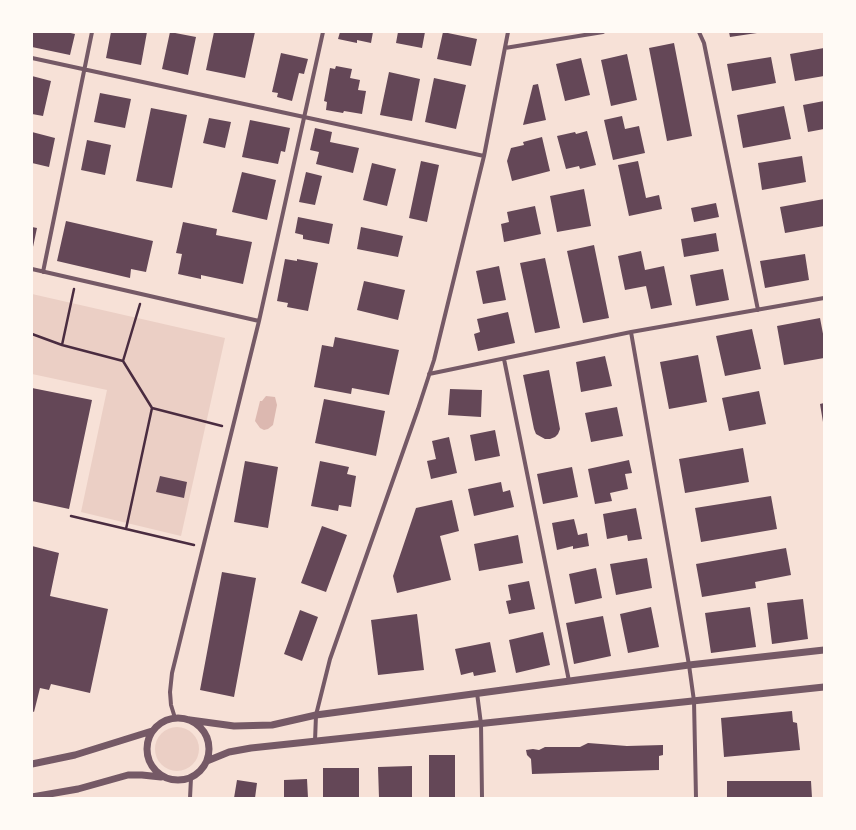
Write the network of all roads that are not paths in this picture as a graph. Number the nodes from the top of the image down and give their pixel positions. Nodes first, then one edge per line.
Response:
1 (92, 32) edge
2 (323, 32) edge
3 (508, 32) edge
4 (603, 32) edge
5 (699, 32) edge
6 (505, 48) junction
7 (32, 58) edge
8 (83, 70) junction
9 (304, 118) junction
10 (484, 156) junction
11 (32, 269) edge
12 (44, 272) junction
13 (824, 298) edge
14 (758, 310) junction
15 (259, 321) junction
16 (631, 332) junction
17 (504, 359) junction
18 (430, 374) junction
19 (824, 650) edge
20 (689, 665) junction
21 (569, 681) junction
22 (824, 687) edge
23 (477, 694) junction
24 (694, 701) junction
25 (316, 715) junction
26 (175, 718) junction
27 (190, 720) junction
28 (481, 724) junction
29 (152, 731) junction
30 (315, 741) junction
31 (207, 761) junction
32 (32, 764) edge
33 (163, 777) junction
34 (191, 778) junction
35 (32, 797) edge
36 (190, 798) edge
37 (482, 798) edge
38 (696, 798) edge

1 - 8 street
2 - 9 street
3 - 6 street
4 - 6 street
5 - 14 street
6 - 10 street
7 - 8 street
8 - 9 street
8 - 12 street
9 - 10 street
9 - 15 street
10 - 18 street
11 - 12 street
12 - 15 street
13 - 14 street
14 - 16 street
15 - 26 street
16 - 17 street
16 - 20 street
17 - 18 street
17 - 21 street
18 - 25 street
19 - 20 street
20 - 21 street
20 - 24 street
21 - 23 street
22 - 24 street
23 - 25 street
23 - 28 street
24 - 28 street
24 - 38 street
25 - 27 street
25 - 30 street
26 - 27 street
26 - 29 street
27 - 31 street
28 - 30 street
28 - 37 street
29 - 32 street
29 - 33 street
30 - 31 street
31 - 34 street
33 - 34 street
33 - 35 street
34 - 36 street

